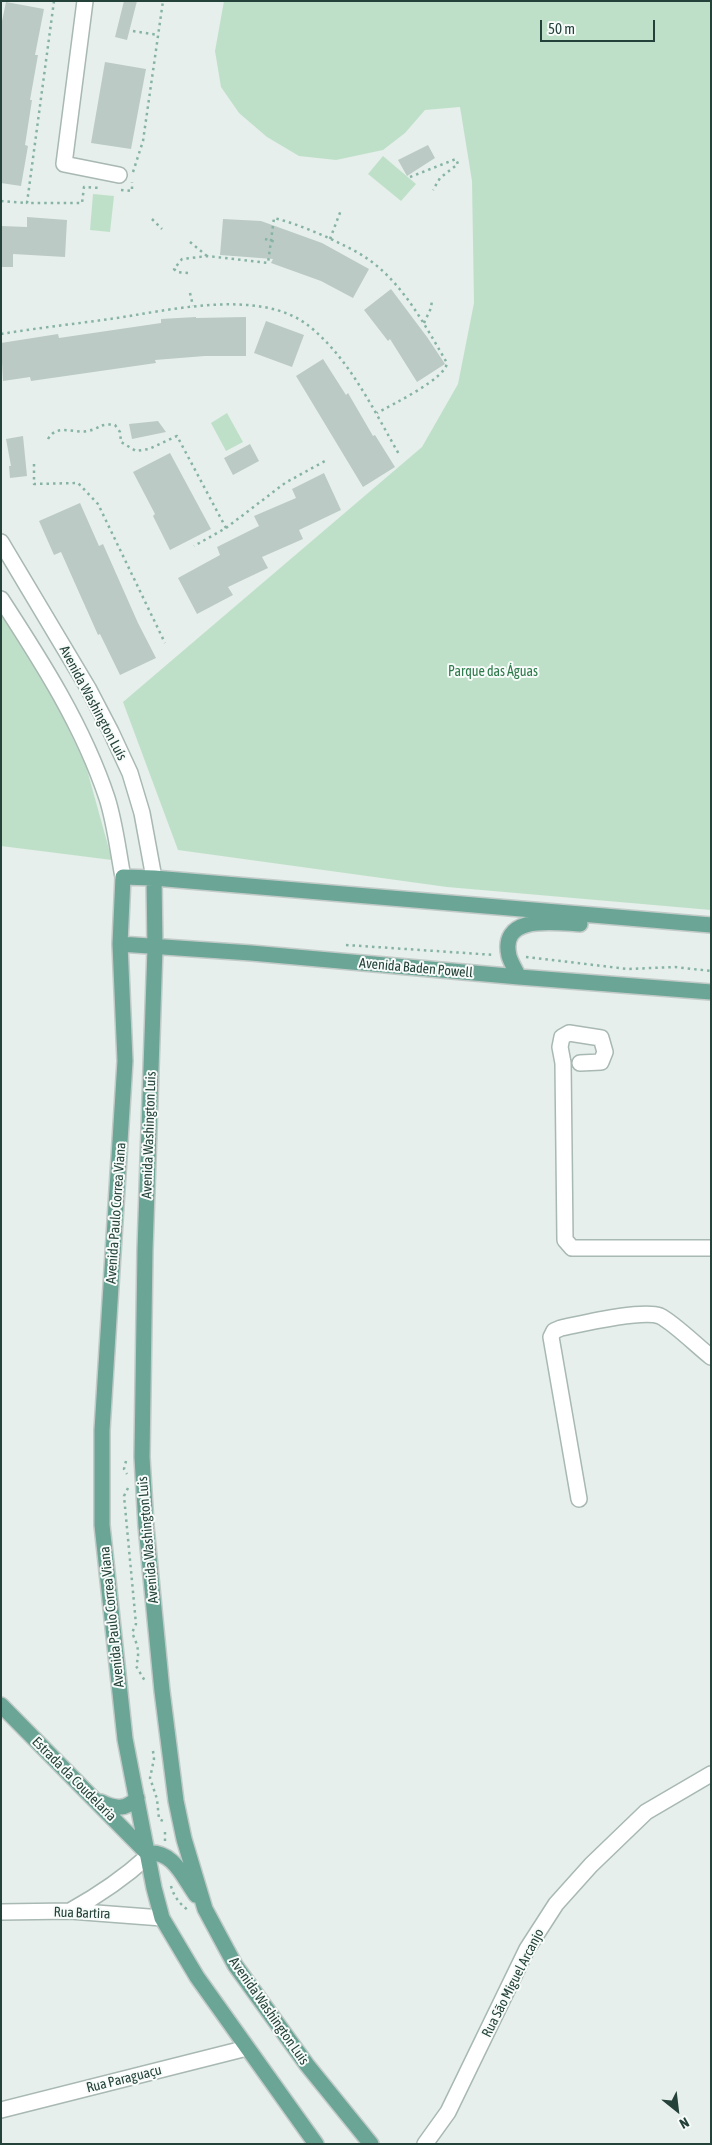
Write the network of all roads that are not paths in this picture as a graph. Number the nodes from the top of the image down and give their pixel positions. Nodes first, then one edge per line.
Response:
1 (85, 1) edge
2 (116, 182) road end
3 (1, 542) edge
4 (1, 599) edge
5 (123, 877) junction
6 (154, 878) junction
7 (657, 921) junction
8 (711, 925) edge
9 (120, 944) junction
10 (155, 948) junction
11 (519, 977) junction
12 (711, 992) edge
13 (580, 1063) dead end
14 (711, 1248) edge
15 (711, 1357) edge
16 (580, 1499) dead end
17 (1, 1705) edge
18 (711, 1774) edge
19 (137, 1798) junction
20 (95, 1799) junction
21 (148, 1855) junction
22 (70, 1911) junction
23 (1, 1912) edge
24 (200, 1912) junction
25 (162, 1918) junction
26 (247, 2048) junction
27 (1, 2110) edge
28 (448, 2112) junction
29 (316, 2144) edge
30 (371, 2144) edge
31 (426, 2144) edge
32 (438, 2144) edge

1 - 2 street
3 - 6 street, Avenida Washington Luís
4 - 5 street, Avenida Paulo Correa Viana
5 - 6 main road
5 - 9 main road, Avenida Paulo Correa Viana
6 - 7 main road
6 - 10 main road, Avenida Washington Luis
7 - 8 main road
7 - 11 main road
9 - 10 main road, Avenida Baden Powell
9 - 19 main road, Avenida Paulo Correa Viana
10 - 11 main road, Avenida Baden Powell
10 - 24 main road, Avenida Washington Luis
11 - 12 main road, Avenida Baden Powell
13 - 14 street
15 - 16 street
17 - 20 main road, Estrada da Coudelaria
18 - 28 street, Rua São Miguel Arcanjo
19 - 20 main road
19 - 21 main road, Avenida Paulo Correa Viana
20 - 21 main road, Estrada da Coudelaria
21 - 22 street
21 - 24 main road
21 - 25 main road
22 - 23 street, Rua Bartira
22 - 25 street, Rua Bartira
24 - 30 main road, Avenida Washington Luis
25 - 26 main road
26 - 27 street, Rua Paraguaçu
26 - 29 main road
28 - 31 street, Rua São Miguel Arcanjo
28 - 32 street, Rua São Miguel Arcanjo

